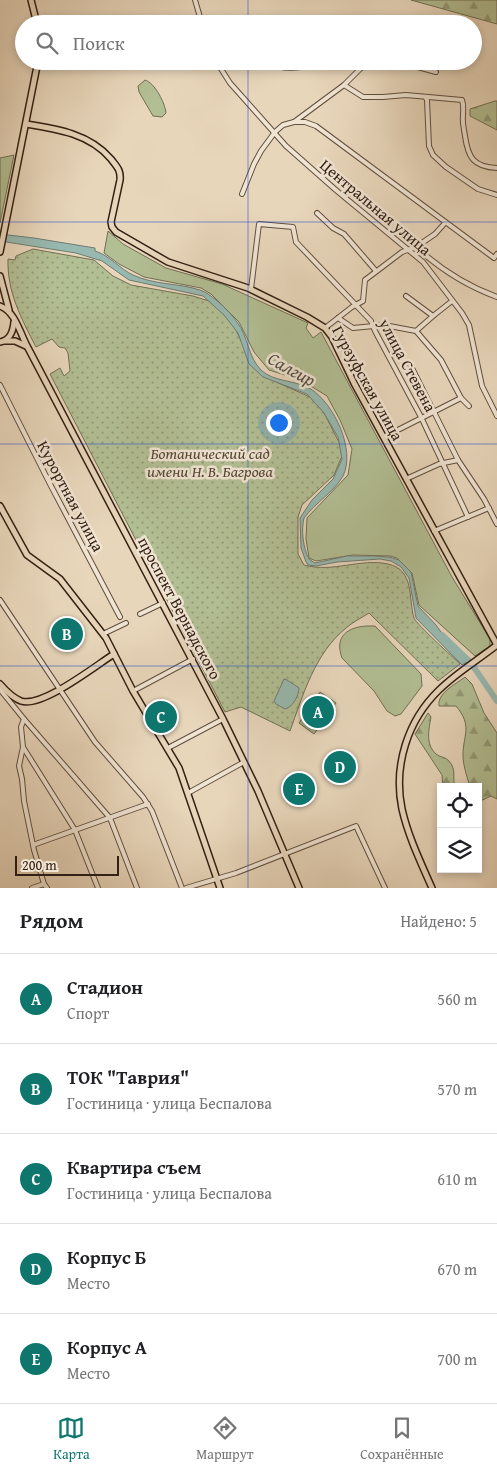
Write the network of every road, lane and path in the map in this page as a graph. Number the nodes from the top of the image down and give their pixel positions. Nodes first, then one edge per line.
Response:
1 (31, 0) edge
2 (195, 0) edge
3 (35, 15) edge
4 (199, 15) edge
5 (36, 70) edge
6 (222, 70) edge
7 (359, 70) edge
8 (429, 70) edge
9 (436, 72) dead end
10 (344, 85) junction
11 (425, 97) junction
12 (294, 122) junction
13 (26, 124) junction
14 (274, 132) junction
15 (497, 168) edge
16 (242, 194) dead end
17 (497, 195) edge
18 (317, 213) dead end
19 (445, 223) junction
20 (403, 244) junction
21 (416, 248) junction
22 (409, 250) junction
23 (0, 252) edge
24 (402, 252) junction
25 (414, 254) junction
26 (497, 254) edge
27 (376, 270) junction
28 (0, 276) edge
29 (251, 289) junction
30 (406, 296) dead end
31 (497, 297) edge
32 (452, 301) junction
33 (356, 305) junction
34 (0, 306) edge
35 (11, 313) junction
36 (433, 316) junction
37 (338, 318) junction
38 (14, 322) junction
39 (373, 326) junction
40 (325, 328) junction
41 (416, 331) junction
42 (2, 341) edge
43 (27, 346) junction
44 (410, 364) dead end
45 (0, 385) edge
46 (462, 398) junction
47 (468, 406) dead end
48 (434, 410) junction
49 (497, 416) edge
50 (421, 417) junction
51 (384, 437) junction
52 (458, 460) junction
53 (444, 463) junction
54 (406, 480) junction
55 (0, 506) edge
56 (489, 508) junction
57 (468, 516) junction
58 (497, 524) edge
59 (434, 531) junction
60 (0, 600) edge
61 (163, 603) junction
62 (140, 614) dead end
63 (120, 617) dead end
64 (126, 623) dead end
65 (104, 634) junction
66 (497, 645) edge
67 (114, 654) junction
68 (193, 659) junction
69 (0, 684) edge
70 (60, 689) junction
71 (133, 691) junction
72 (24, 718) junction
73 (223, 719) junction
74 (22, 747) junction
75 (168, 748) junction
76 (244, 762) junction
77 (188, 793) junction
78 (148, 804) junction
79 (110, 818) junction
80 (76, 830) junction
81 (33, 845) junction
82 (285, 854) junction
83 (217, 878) junction
84 (46, 886) edge
85 (32, 888) edge
86 (98, 888) edge
87 (137, 888) edge
88 (182, 888) edge
89 (186, 888) edge
90 (220, 888) edge
91 (299, 888) edge
92 (386, 888) edge
93 (432, 888) edge

1 - 3 main road
2 - 4 street
5 - 13 main road
6 - 14 street, Центральная улица
7 - 10 street
8 - 9 street
10 - 11 street
10 - 12 street
11 - 15 street
11 - 17 street
12 - 14 street
12 - 19 street
13 - 23 main road
13 - 29 main road, Гурзуфская улица
14 - 16 street
14 - 20 street, Центральная улица
18 - 27 street
19 - 21 street
19 - 26 street
20 - 22 street, Центральная улица
20 - 24 street
21 - 22 street
21 - 25 street
21 - 31 street
22 - 24 street
22 - 25 street, Центральная улица
24 - 27 street
25 - 32 street, Центральная улица
27 - 33 street
28 - 35 main road, проспект Вернадского
29 - 33 street, улица Стевена
29 - 40 main road, Гурзуфская улица
30 - 36 street
32 - 36 street
32 - 49 street, Центральная улица
33 - 37 street
33 - 39 street, улица Стевена
34 - 35 main road
35 - 38 main road, проспект Вернадского
36 - 41 street
37 - 39 street
37 - 40 street
38 - 42 main road
38 - 43 main road, проспект Вернадского
39 - 41 street
39 - 50 street, улица Стевена
40 - 51 main road, Гурзуфская улица
41 - 46 street
42 - 43 main road
43 - 61 main road, проспект Вернадского
44 - 48 street
45 - 63 street, Курортная улица
46 - 47 street
46 - 48 street
48 - 50 street
48 - 52 street
50 - 51 street
50 - 53 street, улица Стевена
51 - 54 main road, Гурзуфская улица
52 - 53 street
52 - 56 street
53 - 54 street
53 - 57 street, улица Стевена
54 - 59 main road, Гурзуфская улица
55 - 65 main road
56 - 57 street
56 - 58 street
57 - 59 street
59 - 66 main road, Гурзуфская улица
60 - 70 street
61 - 62 street
61 - 68 main road, проспект Вернадского
64 - 65 street
65 - 67 main road
66 - 93 main road
67 - 70 main road
67 - 71 main road
68 - 71 street
68 - 73 main road, проспект Вернадского
69 - 70 main road
69 - 72 street
70 - 78 street
71 - 75 main road
72 - 74 street
72 - 79 street
73 - 75 street
73 - 76 main road, проспект Вернадского
74 - 80 street
74 - 81 street
75 - 77 main road
76 - 77 street
76 - 82 main road, проспект Вернадского
77 - 83 main road
78 - 79 street
78 - 88 street
79 - 80 street
79 - 87 street
80 - 81 street
80 - 86 street
81 - 84 street
82 - 83 street
82 - 91 main road, проспект Вернадского
82 - 92 street
83 - 89 street
83 - 90 main road
84 - 85 street

